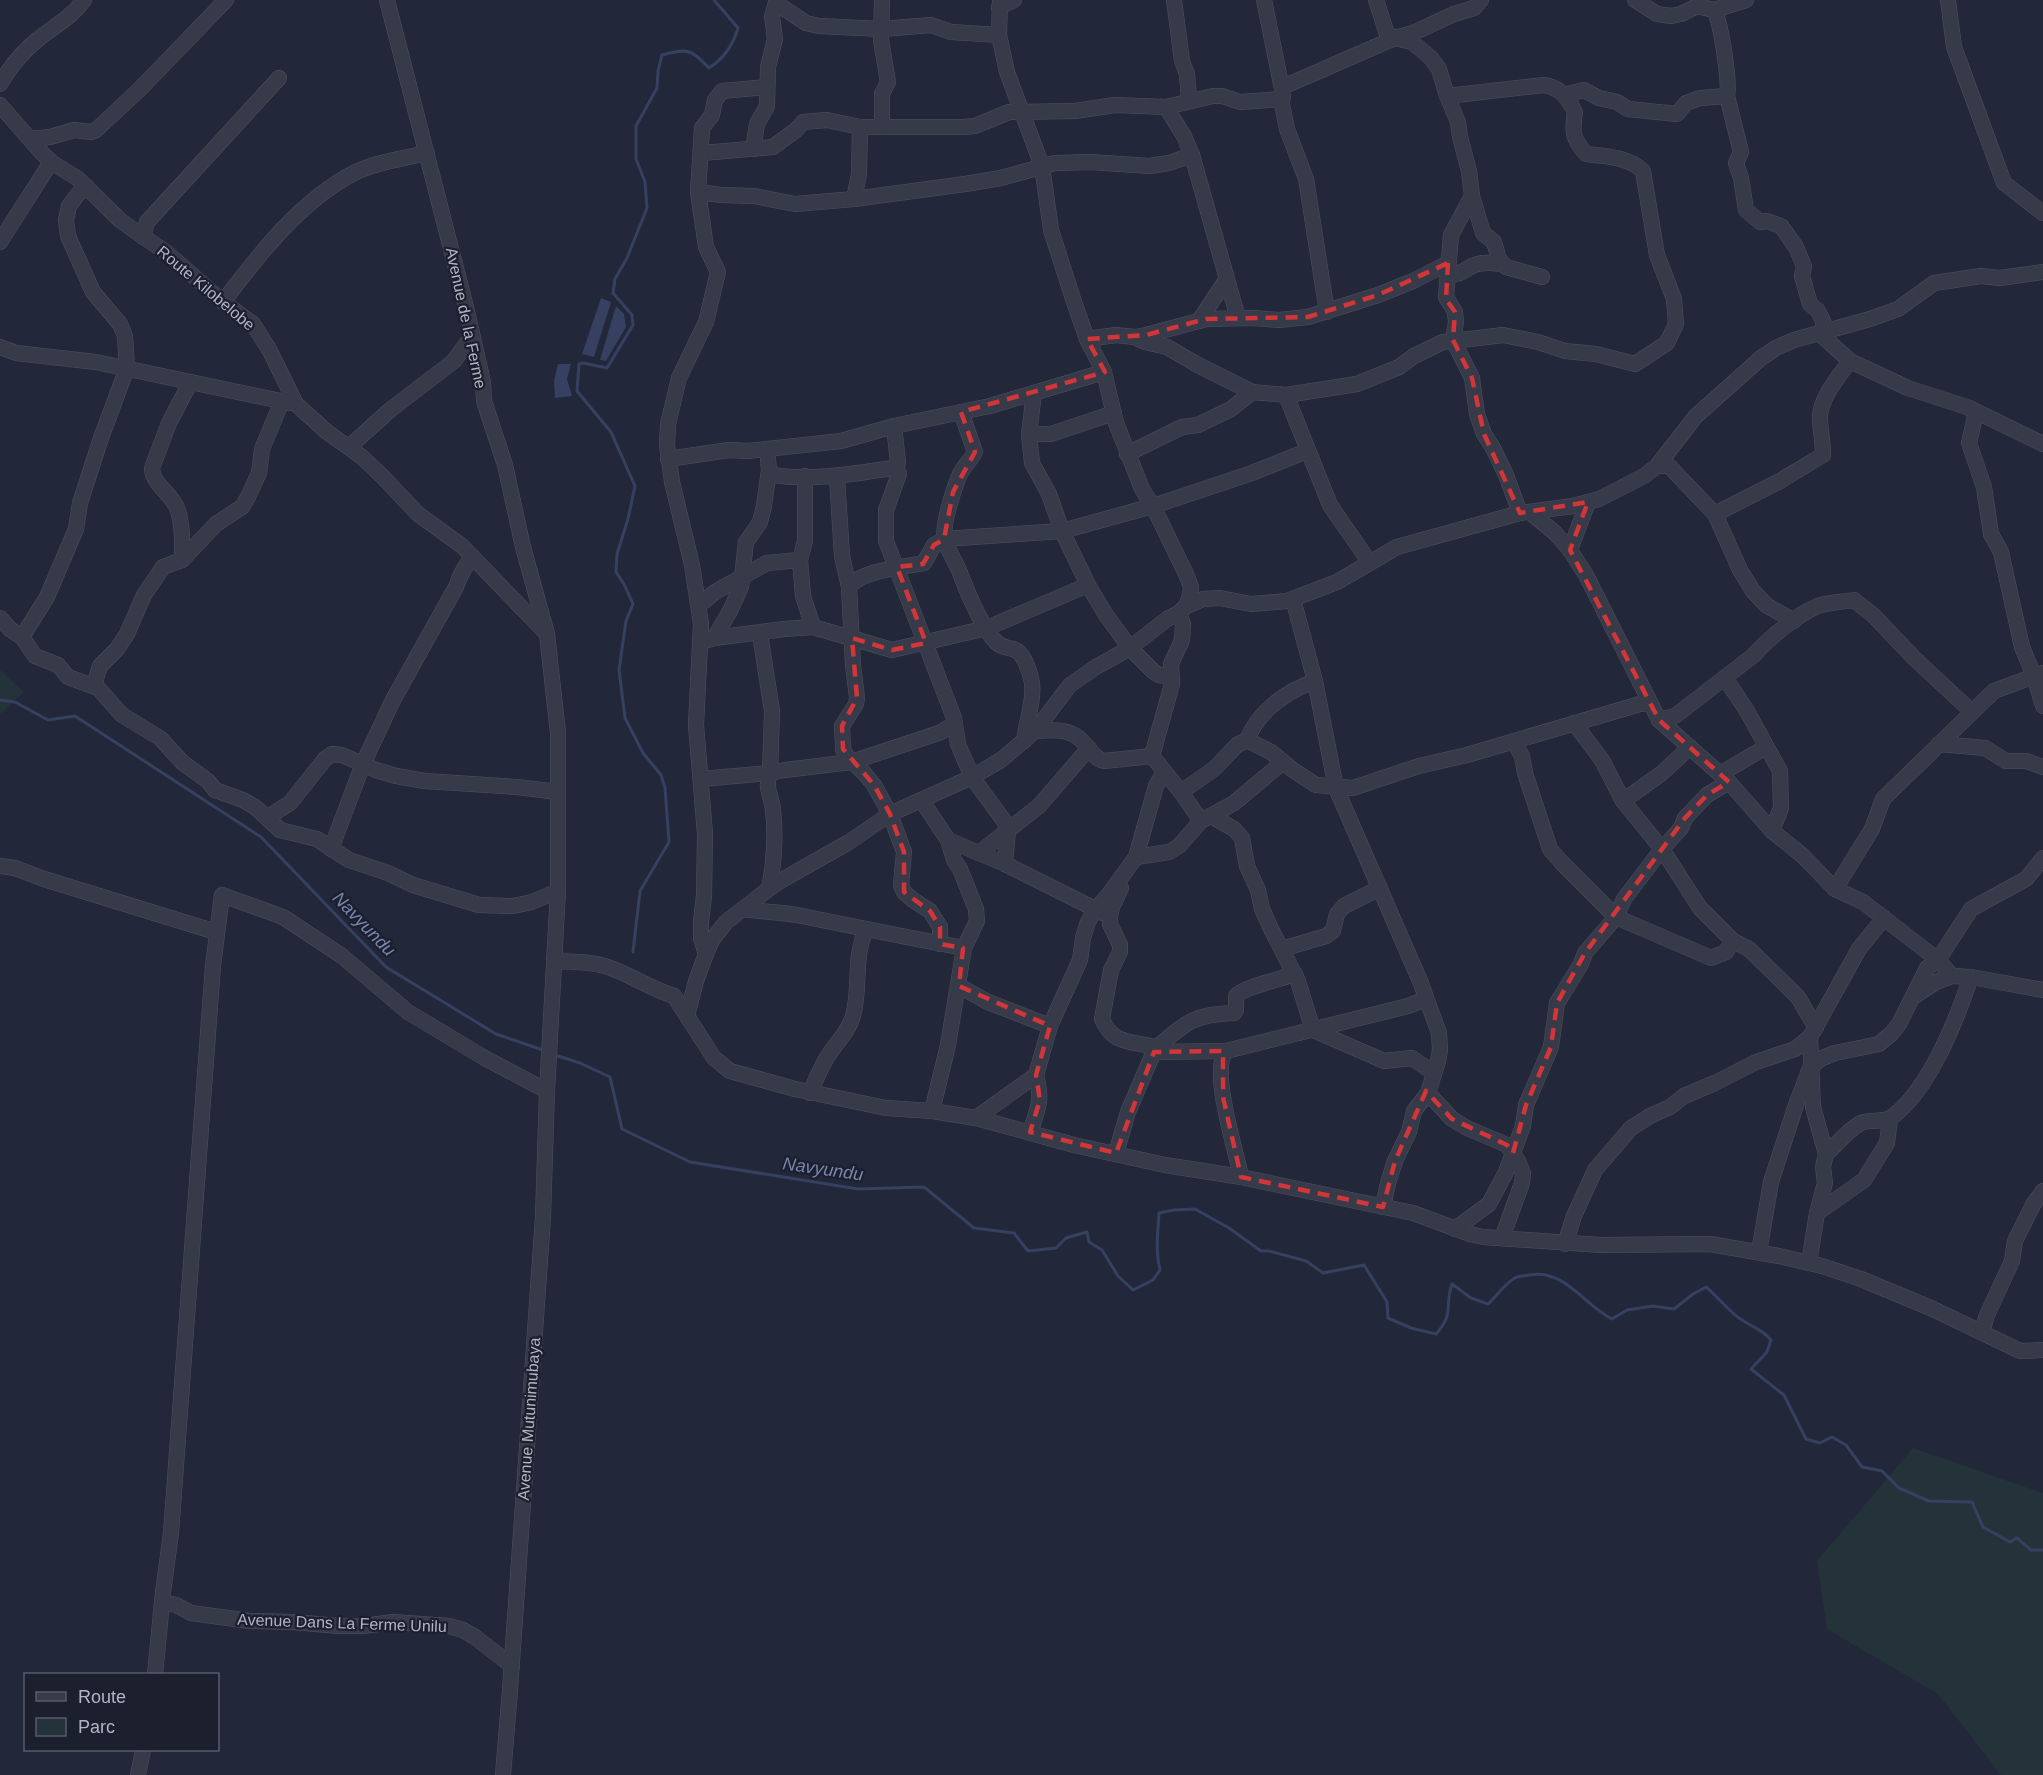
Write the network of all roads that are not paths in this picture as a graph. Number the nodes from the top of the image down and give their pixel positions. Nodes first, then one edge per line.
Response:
1 (84, 0) edge
2 (226, 0) edge
3 (387, 0) edge
4 (882, 0) edge
5 (1174, 0) edge
6 (1264, 0) edge
7 (1376, 0) edge
8 (1481, 0) edge
9 (1635, 0) edge
10 (1746, 0) edge
11 (1948, 0) edge
12 (776, 1) edge
13 (1004, 2) edge
14 (1723, 5) edge
15 (882, 29) junction
16 (999, 34) junction
17 (1395, 38) junction
18 (16, 58) junction
19 (0, 64) edge
20 (279, 78) dead end
21 (0, 84) edge
22 (767, 87) junction
23 (1282, 94) junction
24 (1564, 95) junction
25 (1447, 96) junction
26 (1727, 96) junction
27 (1189, 101) junction
28 (0, 105) edge
29 (1166, 107) junction
30 (1021, 111) junction
31 (860, 127) junction
32 (882, 127) junction
33 (30, 139) junction
34 (753, 149) junction
35 (428, 153) junction
36 (702, 153) junction
37 (1192, 155) junction
38 (51, 162) junction
39 (1042, 166) junction
40 (87, 187) junction
41 (698, 192) junction
42 (1472, 196) junction
43 (854, 199) junction
44 (2043, 213) edge
45 (142, 237) junction
46 (0, 242) edge
47 (1503, 264) junction
48 (1448, 268) junction
49 (2043, 272) edge
50 (1542, 277) dead end
51 (1226, 280) junction
52 (223, 302) junction
53 (1327, 312) junction
54 (1238, 318) junction
55 (1199, 321) junction
56 (1821, 332) junction
57 (472, 336) junction
58 (1136, 337) junction
59 (1087, 339) junction
60 (1453, 340) junction
61 (0, 347) edge
62 (1850, 361) junction
63 (128, 368) junction
64 (1104, 372) junction
65 (190, 383) junction
66 (1252, 392) junction
67 (1034, 393) junction
68 (1286, 395) junction
69 (289, 403) junction
70 (961, 412) junction
71 (1976, 412) junction
72 (1113, 413) junction
73 (894, 426) junction
74 (1029, 434) junction
75 (2043, 444) edge
76 (349, 447) junction
77 (767, 449) junction
78 (1307, 451) junction
79 (1127, 454) junction
80 (668, 459) junction
81 (1657, 465) junction
82 (896, 466) junction
83 (769, 470) junction
84 (805, 476) junction
85 (837, 477) junction
86 (1588, 502) junction
87 (1153, 506) junction
88 (1525, 512) junction
89 (1715, 514) junction
90 (1062, 531) junction
91 (944, 539) junction
92 (1570, 550) junction
93 (473, 557) junction
94 (182, 560) junction
95 (800, 560) junction
96 (1370, 563) junction
97 (897, 567) junction
98 (1187, 576) junction
99 (742, 579) junction
100 (1088, 585) junction
101 (849, 587) junction
102 (1220, 598) junction
103 (1293, 599) junction
104 (699, 605) junction
105 (1183, 610) junction
106 (0, 618) edge
107 (1794, 621) junction
108 (813, 627) junction
109 (987, 628) junction
110 (547, 634) junction
111 (760, 634) junction
112 (22, 637) junction
113 (852, 638) junction
114 (707, 640) junction
115 (925, 642) junction
116 (1130, 648) junction
117 (2039, 675) edge
118 (1172, 677) junction
119 (1725, 678) junction
120 (1315, 681) junction
121 (94, 685) junction
122 (1650, 703) junction
123 (2043, 706) edge
124 (1972, 712) junction
125 (1659, 720) junction
126 (1574, 723) junction
127 (955, 724) junction
128 (1029, 736) junction
129 (1247, 740) junction
130 (1513, 741) junction
131 (1939, 744) junction
132 (1690, 747) junction
133 (1766, 747) junction
134 (1089, 748) junction
135 (1152, 756) junction
136 (851, 762) junction
137 (1283, 762) junction
138 (363, 764) junction
139 (2043, 767) edge
140 (1164, 771) junction
141 (770, 773) junction
142 (972, 777) junction
143 (1725, 778) junction
144 (701, 779) junction
145 (1336, 788) junction
146 (558, 792) junction
147 (1181, 792) junction
148 (922, 801) junction
149 (1623, 801) junction
150 (890, 814) junction
151 (268, 817) junction
152 (1206, 818) junction
153 (1008, 831) junction
154 (1772, 831) junction
155 (948, 840) junction
156 (331, 849) junction
157 (1662, 849) junction
158 (979, 853) junction
159 (1136, 857) junction
160 (2043, 858) edge
161 (1005, 864) junction
162 (0, 866) edge
163 (1126, 871) junction
164 (770, 888) junction
165 (1380, 888) junction
166 (1834, 889) junction
167 (558, 891) junction
168 (743, 909) junction
169 (1095, 910) junction
170 (1110, 916) junction
171 (1616, 917) junction
172 (1884, 918) junction
173 (866, 930) junction
174 (216, 932) junction
175 (1733, 941) junction
176 (940, 944) junction
177 (964, 948) junction
178 (1282, 949) junction
179 (706, 954) junction
180 (1938, 960) junction
181 (555, 961) junction
182 (1295, 974) junction
183 (1952, 976) junction
184 (1971, 977) junction
185 (696, 981) junction
186 (959, 986) junction
187 (2043, 990) edge
188 (674, 996) junction
189 (1913, 997) junction
190 (1426, 999) junction
191 (687, 1016) junction
192 (1050, 1026) junction
193 (1313, 1030) junction
194 (1813, 1033) junction
195 (1154, 1050) junction
196 (1226, 1051) junction
197 (1810, 1068) junction
198 (1434, 1073) junction
199 (1036, 1076) junction
200 (547, 1091) junction
201 (810, 1093) junction
202 (1428, 1093) junction
203 (932, 1111) junction
204 (976, 1118) junction
205 (1890, 1119) junction
206 (1030, 1132) junction
207 (1116, 1153) junction
208 (1513, 1153) junction
209 (1826, 1154) junction
210 (1241, 1177) junction
211 (2043, 1191) edge
212 (1383, 1207) junction
213 (1817, 1213) junction
214 (1455, 1229) junction
215 (1502, 1238) junction
216 (1564, 1244) junction
217 (1759, 1252) junction
218 (1809, 1263) junction
219 (1982, 1332) junction
220 (2043, 1350) edge
221 (163, 1602) junction
222 (512, 1666) junction
223 (155, 1673) edge
224 (143, 1751) edge
225 (138, 1775) edge
226 (503, 1775) edge

1 - 18 street
2 - 33 street
3 - 35 street, Avenue de la Ferme
4 - 15 street
5 - 27 street
6 - 23 street
7 - 17 street
8 - 17 street
9 - 14 street
10 - 14 street
11 - 44 street
12 - 15 street
12 - 22 street
13 - 16 street
14 - 26 street
15 - 16 street
15 - 32 street
16 - 30 street
17 - 23 street
17 - 25 street
18 - 19 street
18 - 21 street
20 - 45 street
22 - 34 street
22 - 36 street
23 - 27 street
23 - 53 street
24 - 25 street
24 - 26 street
24 - 60 street
25 - 42 street
26 - 56 street
27 - 29 street
28 - 33 street, Route Kilobelobe
29 - 30 street
29 - 37 street
30 - 32 street
30 - 39 street
31 - 32 street
31 - 34 street
31 - 43 street
33 - 38 street, Route Kilobelobe
34 - 36 street
35 - 52 street
35 - 57 street, Avenue de la Ferme
36 - 41 street
37 - 39 street
37 - 51 street
38 - 40 street, Route Kilobelobe
38 - 46 street
39 - 43 street
39 - 59 street
40 - 45 street, Route Kilobelobe
40 - 63 street
41 - 43 street
41 - 80 street
42 - 47 street
42 - 48 street
45 - 52 street, Route Kilobelobe
47 - 48 street
47 - 50 street
48 - 53 street
48 - 60 street
49 - 56 street
51 - 54 street
51 - 55 street
52 - 69 street, Route Kilobelobe
53 - 54 street
54 - 55 street
55 - 58 street
56 - 62 street
56 - 81 street
57 - 76 street
57 - 110 street, Avenue de la Ferme
58 - 59 street
58 - 66 street
59 - 64 street
60 - 68 street
60 - 88 street
61 - 63 street
62 - 71 street
62 - 89 street
63 - 65 street
63 - 112 street
64 - 67 street
64 - 72 street
65 - 69 street
65 - 94 street
66 - 68 street
66 - 79 street
67 - 70 street
67 - 74 street
68 - 78 street
69 - 76 street, Route Kilobelobe
69 - 94 street
70 - 73 street
70 - 91 street
71 - 75 street
71 - 117 street
72 - 74 street
72 - 79 street
73 - 77 street
73 - 82 street
74 - 90 street
76 - 93 street, Route Kilobelobe
77 - 80 street
77 - 83 street
78 - 87 street
78 - 96 street
79 - 87 street
80 - 104 street
81 - 86 street
81 - 89 street
82 - 85 street
82 - 97 street
83 - 84 street
83 - 99 street
84 - 85 street
84 - 95 street
85 - 101 street
86 - 88 street
86 - 92 street
87 - 90 street
87 - 98 street
88 - 92 street
88 - 96 street
89 - 107 street
90 - 91 street
90 - 100 street
91 - 97 street
91 - 109 street
92 - 122 street
93 - 110 street, Route Kilobelobe
93 - 138 street
94 - 121 street
95 - 99 street
95 - 108 street
96 - 103 street
97 - 101 street
97 - 115 street
98 - 102 street
98 - 105 street
99 - 104 street
99 - 114 street
100 - 109 street
100 - 116 street
101 - 113 street
102 - 103 street
102 - 105 street
103 - 120 street
104 - 114 street
105 - 116 street
105 - 118 street
106 - 112 street
107 - 119 street
107 - 124 street
108 - 111 street
108 - 113 street
109 - 115 street
109 - 128 street
110 - 146 street, Avenue de la Ferme
111 - 114 street
111 - 141 street
112 - 121 street
113 - 115 street
113 - 136 street
114 - 144 street
115 - 127 street
116 - 118 street
116 - 128 street
117 - 123 street
117 - 124 street
118 - 135 street
119 - 125 street
119 - 133 street
120 - 129 street
120 - 145 street
121 - 151 street
122 - 125 street
122 - 126 street
124 - 131 street
125 - 132 street
126 - 130 street
126 - 149 street
127 - 136 street
127 - 142 street
128 - 134 street
128 - 142 street
129 - 137 street
129 - 147 street
130 - 145 street
130 - 171 street
131 - 139 street
131 - 166 street
132 - 143 street
132 - 149 street
133 - 143 street
133 - 154 street
134 - 135 street
134 - 153 street
135 - 140 street
136 - 141 street
136 - 150 street
137 - 145 street
137 - 152 street
138 - 146 street
138 - 151 street
138 - 156 street
140 - 147 street
140 - 159 street
141 - 144 street
141 - 164 street
142 - 148 street
142 - 153 street
143 - 154 street
143 - 157 street
144 - 179 street
145 - 165 street
146 - 167 street, Avenue de la Ferme
147 - 152 street
148 - 150 street
148 - 155 street
149 - 157 street
150 - 164 street
150 - 176 street
151 - 156 street
152 - 159 street
152 - 178 street
153 - 158 street
153 - 161 street
154 - 166 street
155 - 158 street
155 - 177 street
156 - 167 street
157 - 171 street
157 - 175 street
158 - 161 street
159 - 163 street
160 - 180 street
161 - 169 street
162 - 174 street
163 - 169 street
163 - 170 street
164 - 168 street
165 - 178 street
165 - 190 street
166 - 172 street
167 - 181 street, Avenue Mutunimubaya
168 - 173 street
168 - 179 street
169 - 170 street
169 - 192 street
170 - 195 street
171 - 175 street
171 - 208 street
172 - 180 street
172 - 194 street
173 - 176 street
173 - 201 street
174 - 200 street
174 - 221 street
175 - 194 street
176 - 177 street
177 - 186 street
178 - 182 street
179 - 185 street
180 - 183 street
180 - 189 street
181 - 188 street
181 - 200 street, Avenue Mutunimubaya
182 - 193 street
182 - 195 street
183 - 184 street
183 - 189 street
184 - 187 street
184 - 205 street
185 - 188 street
185 - 191 street
186 - 192 street
186 - 203 street
188 - 191 street
189 - 197 street
190 - 193 street
190 - 198 street
191 - 201 street
192 - 199 street
193 - 196 street
193 - 198 street
194 - 197 street
194 - 216 street
195 - 196 street
195 - 207 street
196 - 210 street
197 - 209 street
197 - 217 street
198 - 202 street
199 - 204 street
199 - 206 street
200 - 222 street, Avenue Mutunimubaya
201 - 203 street
202 - 208 street
202 - 212 street
203 - 204 street
204 - 206 street
205 - 209 street
205 - 213 street
206 - 207 street
207 - 210 street
208 - 214 street
208 - 215 street
209 - 213 street
210 - 212 street
211 - 219 street
212 - 214 street
213 - 218 street
214 - 215 street
215 - 216 street
216 - 217 street
217 - 218 street
218 - 219 street
219 - 220 street
221 - 222 street, Avenue Dans La Ferme Unilu
221 - 223 street
222 - 226 street, Avenue Mutunimubaya
224 - 225 street

